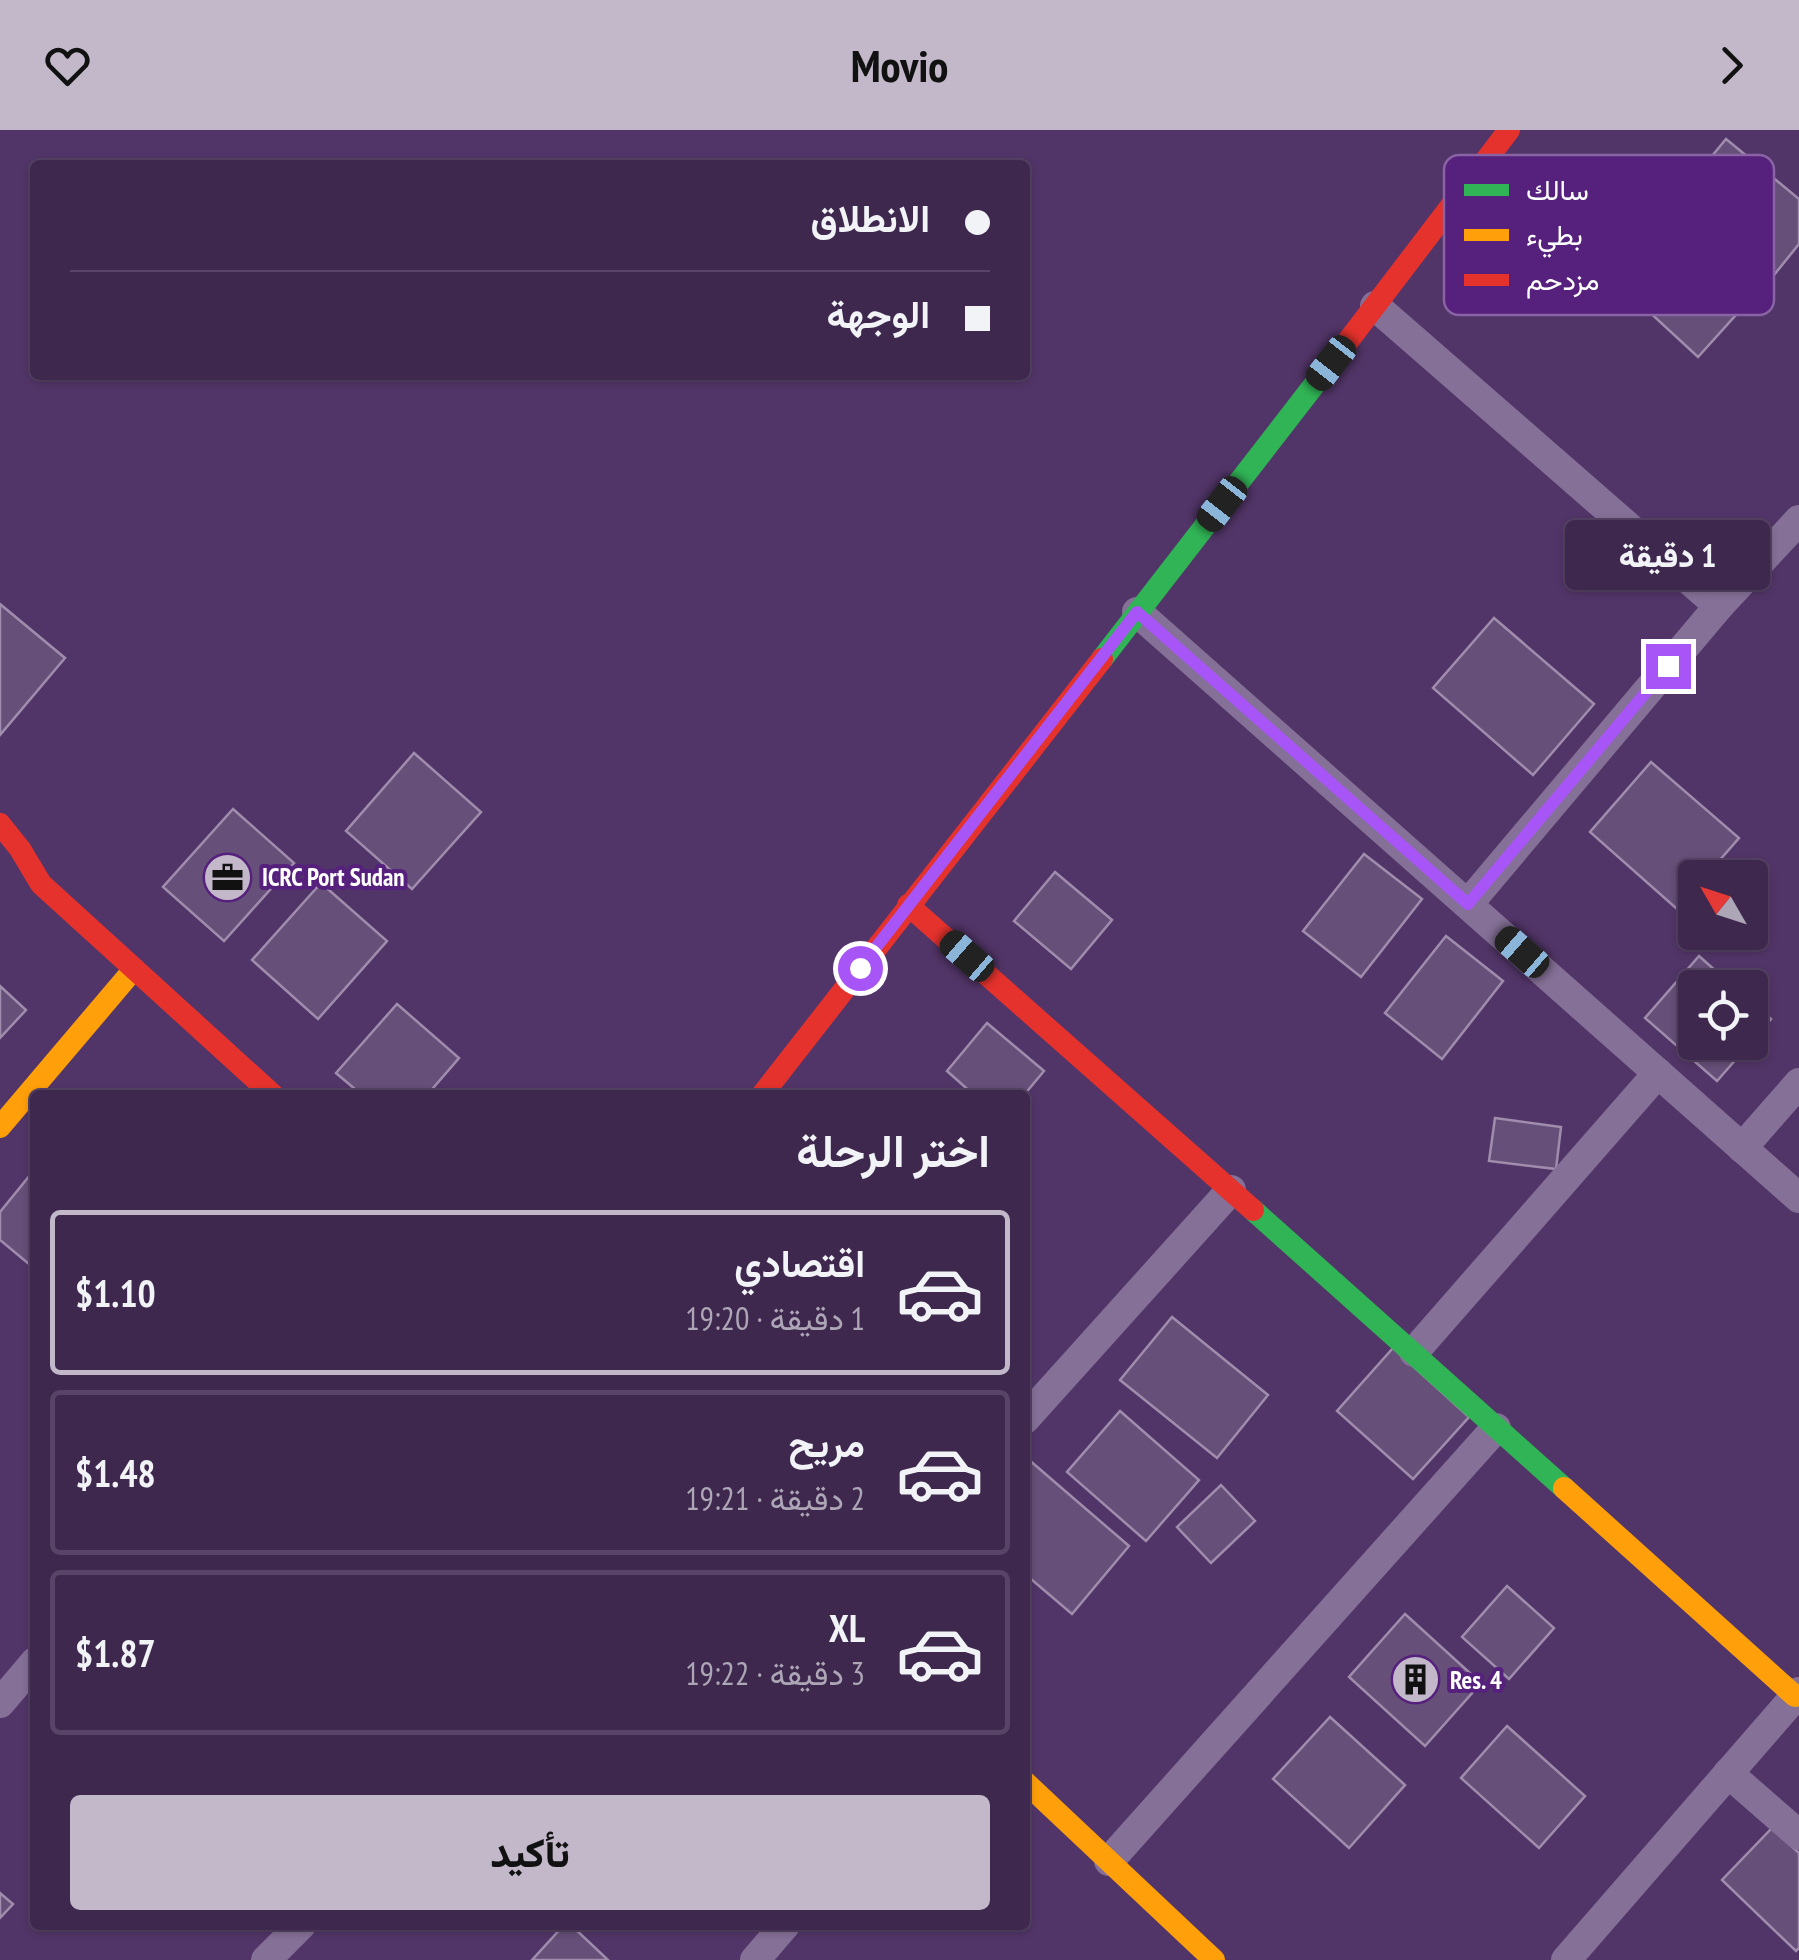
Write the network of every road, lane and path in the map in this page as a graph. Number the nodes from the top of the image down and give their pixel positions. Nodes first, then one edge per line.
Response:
1 (1510, 130) edge
2 (1491, 155) edge
3 (1444, 216) edge
4 (1375, 306) junction
5 (1799, 520) edge
6 (1718, 606) junction
7 (1137, 612) junction
8 (0, 824) edge
9 (0, 867) edge
10 (42, 884) junction
11 (1468, 904) junction
12 (908, 905) junction
13 (134, 969) junction
14 (1658, 1072) junction
15 (1799, 1083) edge
16 (31, 1090) edge
17 (268, 1090) edge
18 (766, 1090) edge
19 (30, 1092) edge
20 (0, 1127) edge
21 (1742, 1148) junction
22 (1231, 1190) junction
23 (1799, 1198) edge
24 (1414, 1352) junction
25 (1030, 1413) edge
26 (1496, 1428) junction
27 (30, 1668) edge
28 (1797, 1694) edge
29 (0, 1703) edge
30 (1728, 1773) junction
31 (1030, 1787) edge
32 (1799, 1836) edge
33 (1109, 1861) junction
34 (296, 1930) edge
35 (781, 1930) edge
36 (266, 1960) edge
37 (755, 1960) edge
38 (1214, 1960) edge
39 (1566, 1960) edge

1 - 2 street
3 - 4 street
4 - 6 street
4 - 7 street
5 - 6 street
6 - 11 street
7 - 11 street
7 - 12 street
8 - 10 street
9 - 10 street
10 - 13 street
11 - 14 street
12 - 18 street
12 - 22 street
13 - 16 street
13 - 17 street
14 - 21 street
14 - 24 street
15 - 21 street
19 - 20 street
21 - 23 street
22 - 24 street
22 - 25 street
24 - 26 street
26 - 28 street
26 - 33 street
27 - 29 street
28 - 30 street
30 - 32 street
30 - 39 street
31 - 33 street
33 - 38 street
34 - 36 street
35 - 37 street

